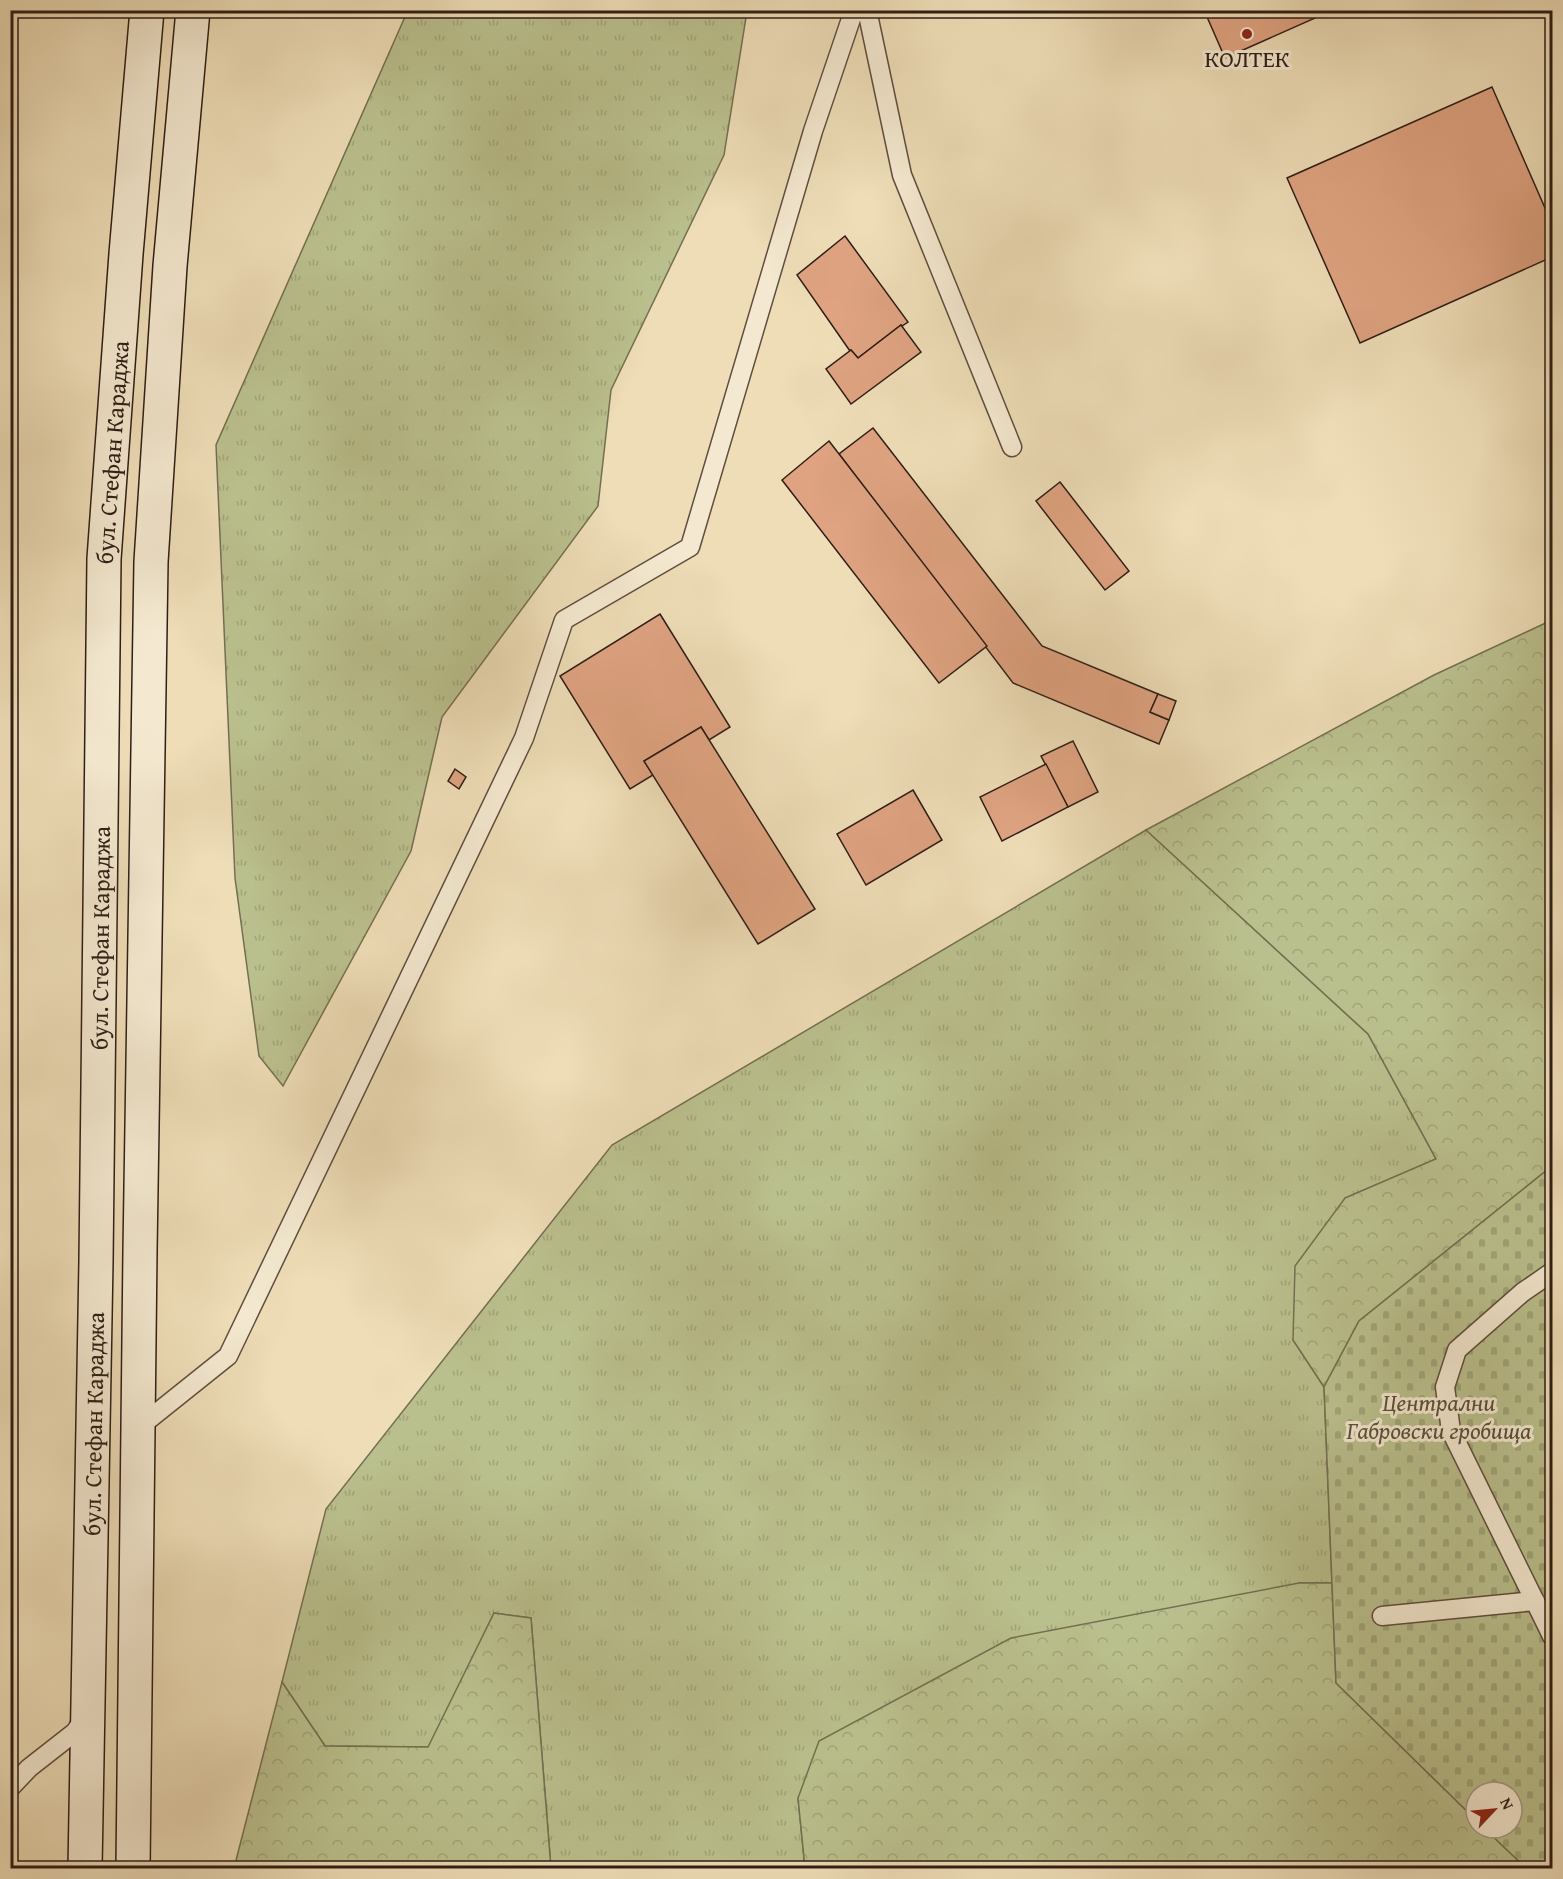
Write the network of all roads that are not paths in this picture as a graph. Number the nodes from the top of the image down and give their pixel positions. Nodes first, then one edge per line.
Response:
1 (147, 10) edge
2 (193, 10) edge
3 (854, 10) edge
4 (867, 10) edge
5 (1012, 447) dead end
6 (1552, 1272) edge
7 (138, 1428) junction
8 (1535, 1601) junction
9 (1383, 1616) dead end
10 (1552, 1631) edge
11 (87, 1713) junction
12 (10, 1788) edge
13 (84, 1869) edge
14 (133, 1869) edge

1 - 11 main road, бул. Стефан Караджа
2 - 7 main road, бул. Стефан Караджа
3 - 7 lane
4 - 5 lane
6 - 8 lane
7 - 14 main road, бул. Стефан Караджа
8 - 9 lane
8 - 10 lane
11 - 12 lane
11 - 13 main road, бул. Стефан Караджа

